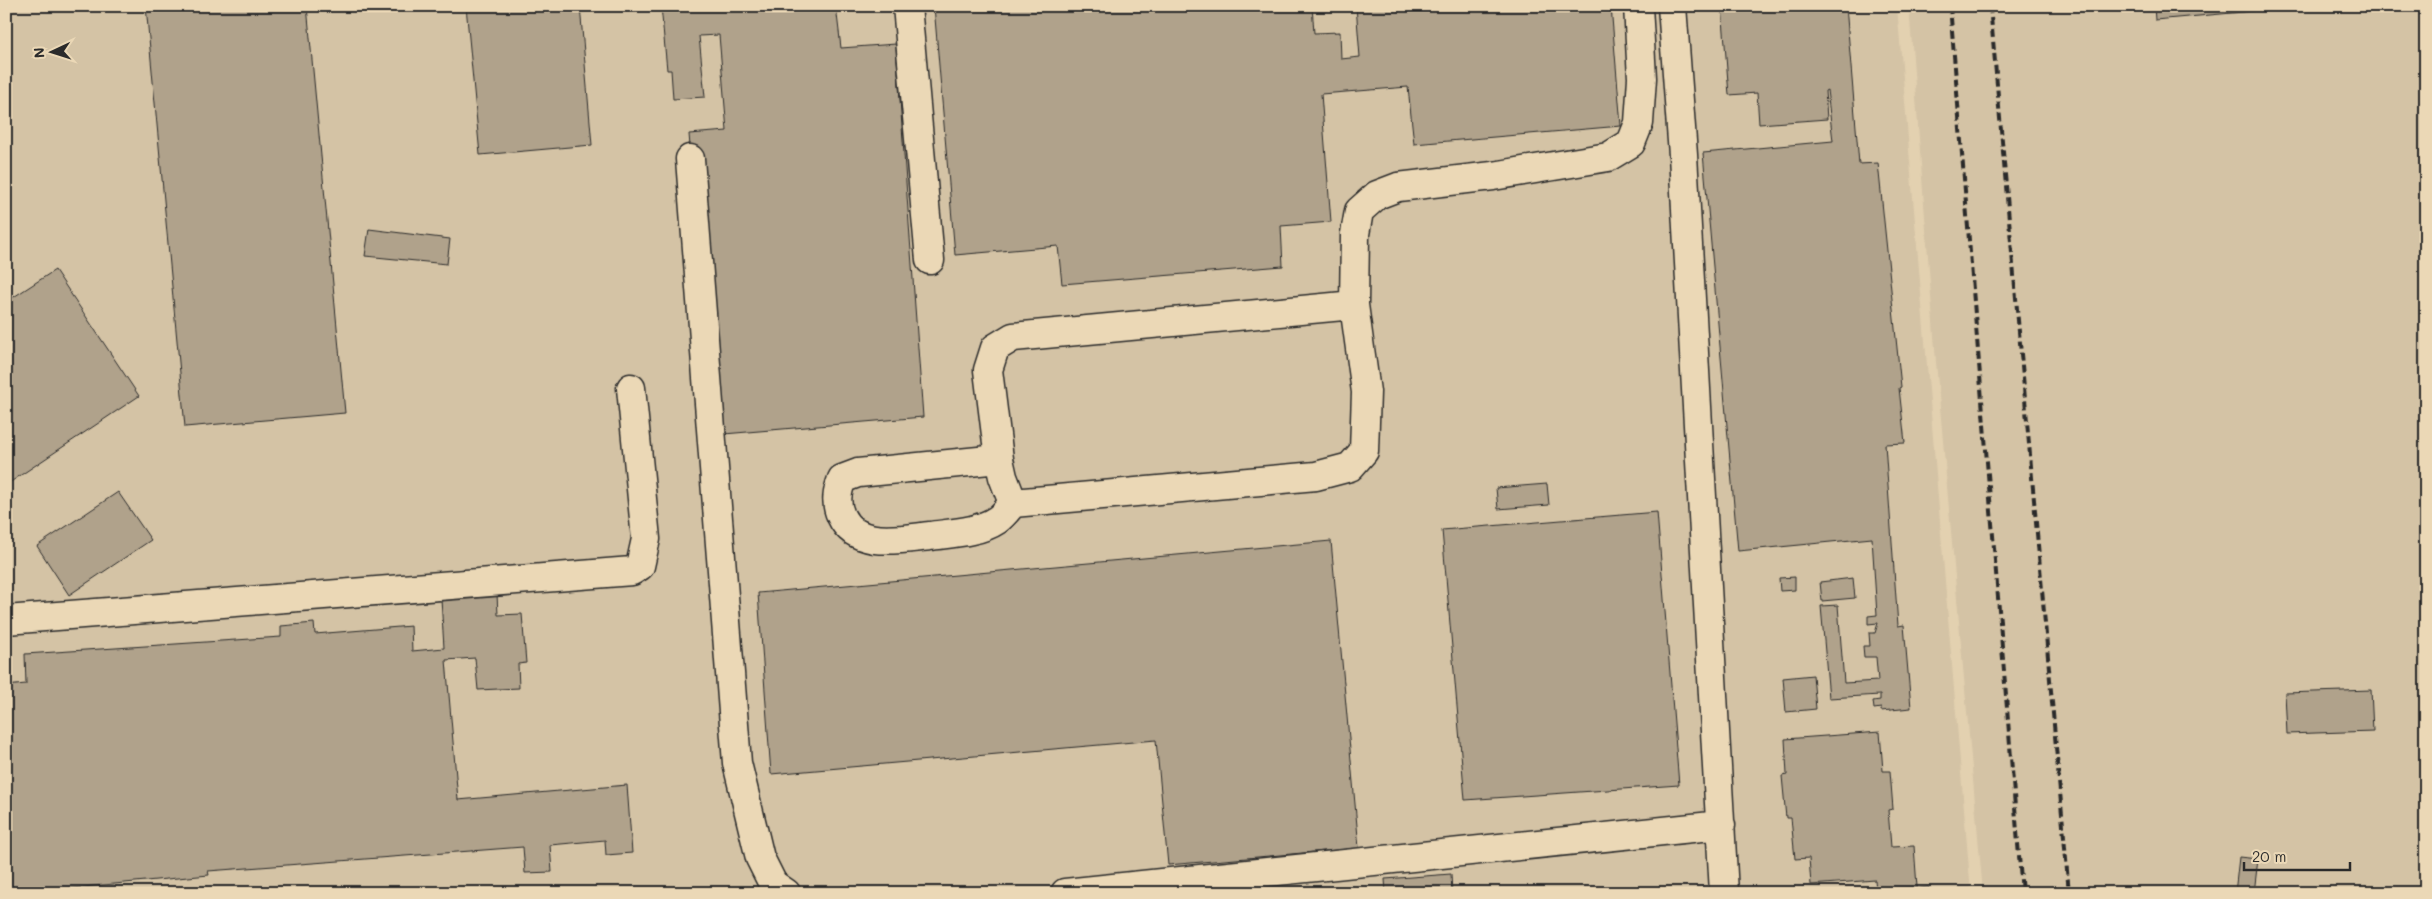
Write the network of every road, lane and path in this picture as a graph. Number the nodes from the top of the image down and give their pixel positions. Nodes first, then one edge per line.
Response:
1 (907, 6) edge
2 (1638, 6) edge
3 (1672, 6) edge
4 (690, 159) dead end
5 (930, 260) dead end
6 (1354, 305) junction
7 (631, 388) dead end
8 (999, 459) junction
9 (1013, 503) junction
10 (6, 620) edge
11 (1721, 825) junction
12 (786, 893) edge
13 (1065, 893) edge
14 (1724, 893) edge

1 - 5 lane
2 - 6 lane
3 - 11 lane
4 - 12 lane
6 - 8 lane
6 - 9 lane
7 - 10 lane
8 - 9 lane
8 - 9 lane
11 - 13 lane
11 - 14 lane

